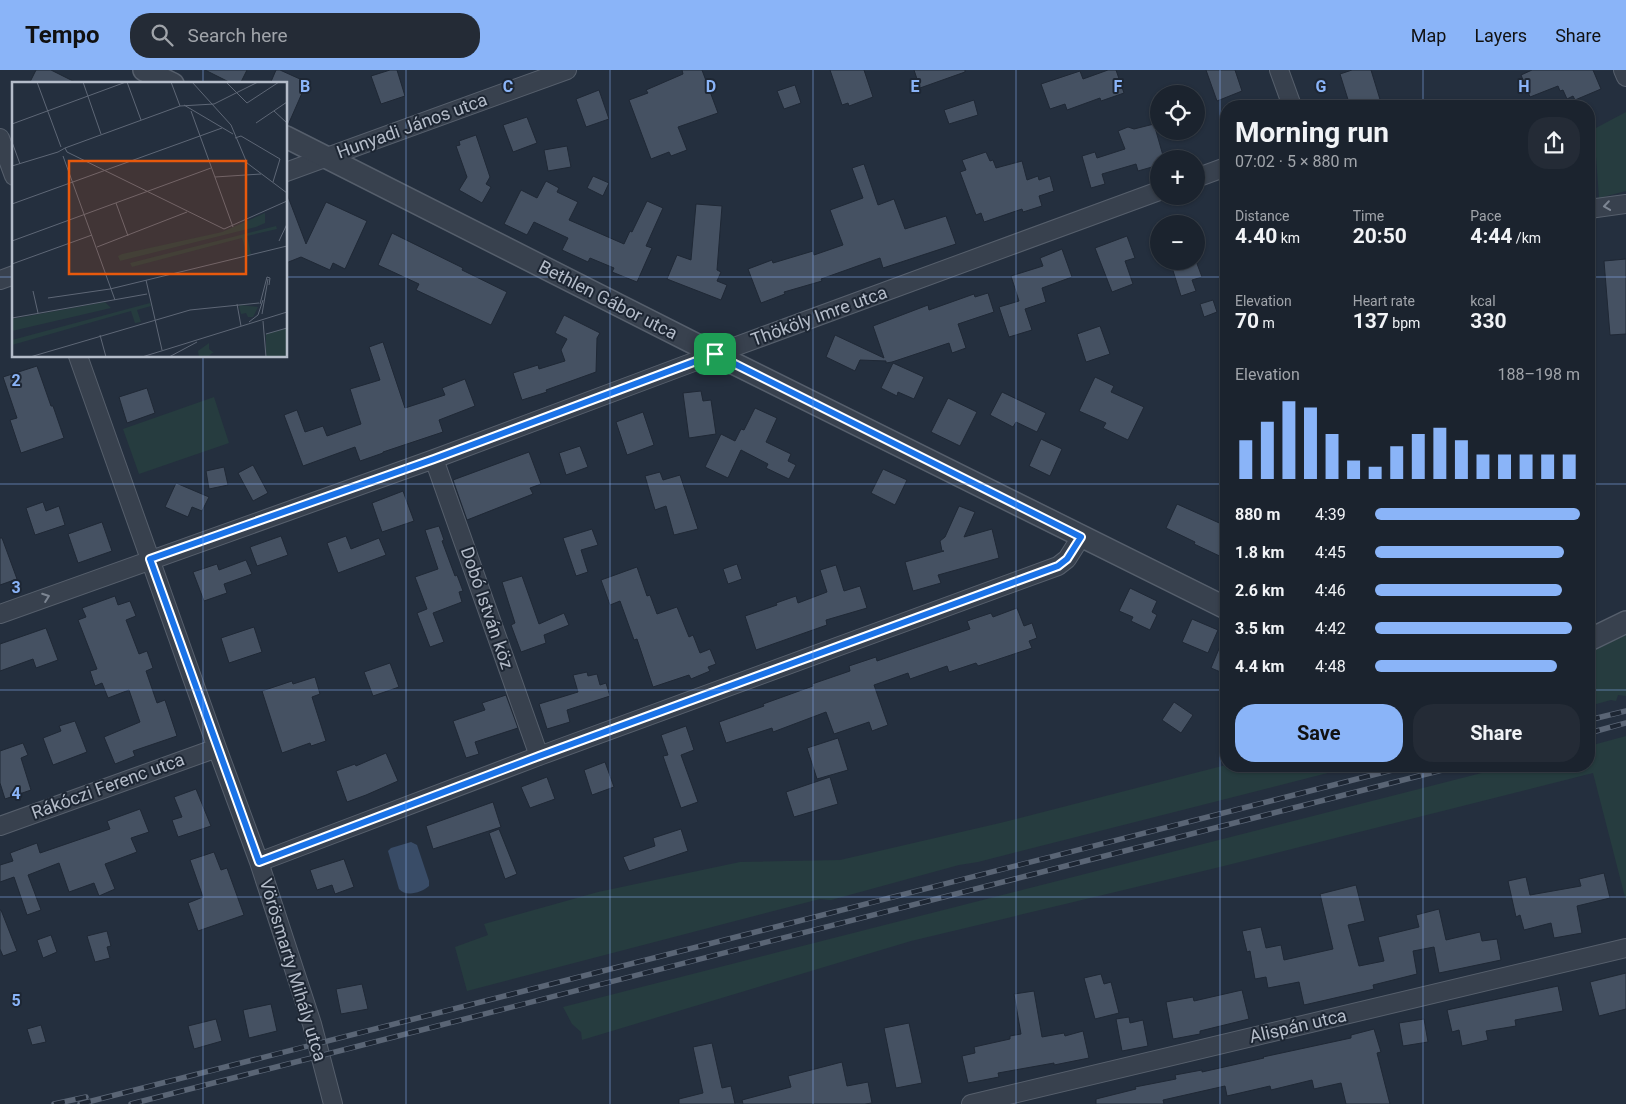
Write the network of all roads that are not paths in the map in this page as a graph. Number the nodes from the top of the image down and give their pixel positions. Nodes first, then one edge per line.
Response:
1 (144, 70) edge
2 (567, 70) edge
3 (1279, 70) edge
4 (1623, 70) edge
5 (1626, 77) edge
6 (169, 82) edge
7 (1290, 100) edge
8 (0, 138) edge
9 (288, 138) edge
10 (327, 157) junction
11 (1220, 169) edge
12 (12, 171) edge
13 (288, 171) edge
14 (1205, 175) edge
15 (1150, 194) edge
16 (1626, 204) edge
17 (1595, 208) edge
18 (12, 276) edge
19 (0, 280) edge
20 (715, 354) junction
21 (79, 358) edge
22 (434, 459) junction
23 (1081, 537) junction
24 (150, 559) junction
25 (1220, 605) edge
26 (0, 614) edge
27 (1626, 622) edge
28 (1595, 637) edge
29 (217, 748) junction
30 (539, 756) junction
31 (0, 826) edge
32 (259, 862) junction
33 (1626, 948) edge
34 (333, 1104) edge
35 (971, 1104) edge

1 - 6 street
2 - 10 street, Hunyadi János utca
3 - 7 street
4 - 5 street
8 - 12 street
9 - 10 street, Bethlen Gábor utca
10 - 13 street, Hunyadi János utca
10 - 20 street, Bethlen Gábor utca
11 - 14 street
15 - 20 street, Thököly Imre utca
16 -> 17 street
18 - 19 street
20 - 22 street, Thököly Imre utca
20 - 23 street, Bethlen Gábor utca
21 - 24 street, Vörösmarty Mihály utca
22 - 24 street, Thököly Imre utca
22 - 30 street, Dobó István köz
23 - 25 street, Bethlen Gábor utca
23 - 30 street
26 -> 24 street, Thököly Imre utca
24 - 29 street, Vörösmarty Mihály utca
27 - 28 street
29 - 31 street, Rákóczi Ferenc utca
29 - 32 street, Vörösmarty Mihály utca
30 - 32 street
32 - 34 street, Vörösmarty Mihály utca
33 - 35 street, Alispán utca

